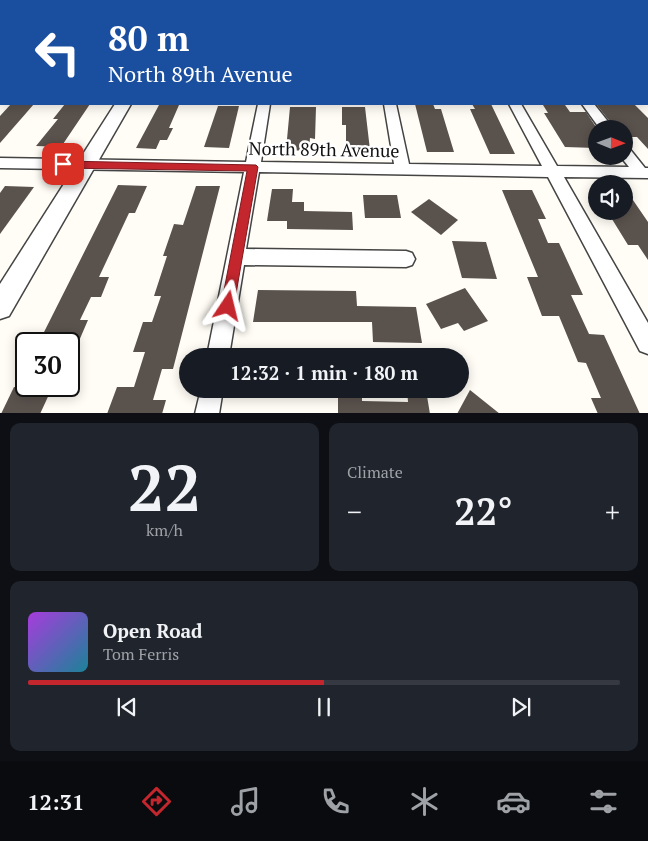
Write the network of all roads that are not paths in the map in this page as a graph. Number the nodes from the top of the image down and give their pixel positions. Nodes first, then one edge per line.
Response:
1 (122, 105) edge
2 (264, 105) edge
3 (390, 105) edge
4 (517, 105) edge
5 (589, 105) edge
6 (600, 120) edge
7 (633, 161) edge
8 (0, 163) edge
9 (86, 164) junction
10 (252, 167) junction
11 (403, 170) junction
12 (554, 172) junction
13 (644, 173) edge
14 (236, 257) junction
15 (406, 259) dead end
16 (0, 307) edge
17 (648, 343) edge
18 (219, 348) edge
19 (211, 398) edge
20 (208, 413) edge

1 - 9 street
2 - 10 street
3 - 11 street
4 - 12 street
5 - 6 street
7 - 13 street
8 - 9 street, North 89th Avenue
9 - 10 street, North 89th Avenue
9 - 16 street
10 - 11 street, North 89th Avenue
10 - 14 street
11 - 12 street, North 89th Avenue
12 - 13 street, North 89th Avenue
12 - 17 street
14 - 15 street
14 - 18 street
19 - 20 street

